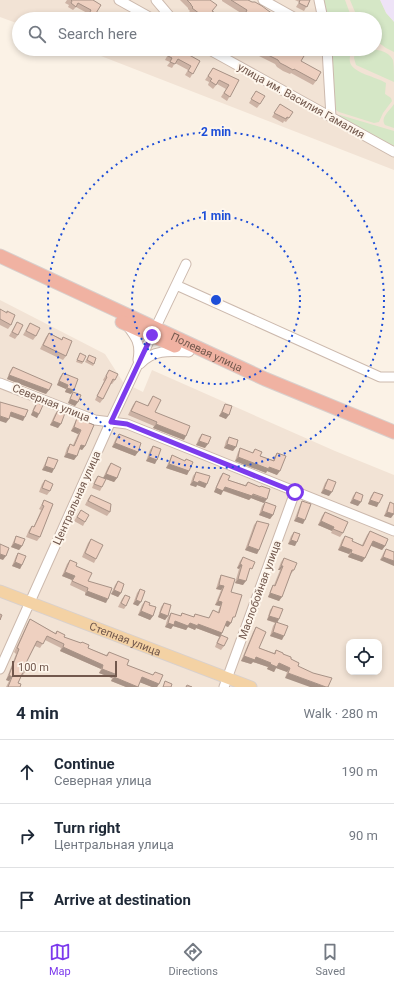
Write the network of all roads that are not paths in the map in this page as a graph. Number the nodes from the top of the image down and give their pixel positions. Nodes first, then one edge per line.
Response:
1 (119, 0) edge
2 (156, 0) edge
3 (263, 0) edge
4 (319, 0) edge
5 (140, 12) edge
6 (166, 12) edge
7 (284, 12) edge
8 (322, 12) edge
9 (221, 56) edge
10 (327, 56) edge
11 (331, 117) junction
12 (394, 152) edge
13 (0, 256) edge
14 (186, 264) dead end
15 (0, 266) edge
16 (176, 285) junction
17 (125, 323) junction
18 (154, 331) junction
19 (189, 352) junction
20 (137, 366) junction
21 (394, 378) edge
22 (0, 383) edge
23 (111, 422) junction
24 (394, 432) edge
25 (394, 442) edge
26 (295, 492) junction
27 (394, 531) edge
28 (0, 591) edge
29 (31, 603) junction
30 (0, 669) edge
31 (226, 683) edge
32 (251, 687) edge

1 - 5 street
2 - 6 street
3 - 7 street
4 - 8 street
9 - 11 street, улица им. Василия Гамалия
10 - 11 street
11 - 12 street, улица им. Василия Гамалия
13 - 18 highway, Полевая улица
14 - 16 street, Центральная улица
15 - 17 highway, Полевая улица
16 - 18 street, Центральная улица
16 - 21 street
17 - 18 highway, Полевая улица
17 - 20 street
18 - 19 highway, Полевая улица
18 - 20 street, Центральная улица
18 - 24 highway, Полевая улица
19 - 20 street
19 - 25 highway, Полевая улица
20 - 23 street, Центральная улица
22 - 23 street, Северная улица
23 - 26 street, Северная улица
23 - 29 street, Центральная улица
26 - 27 street, Северная улица
26 - 31 street, Маслобойная улица
28 - 29 main road, Степная улица
29 - 30 street, Центральная улица
29 - 31 main road, Степная улица
31 - 32 main road, Степная улица

